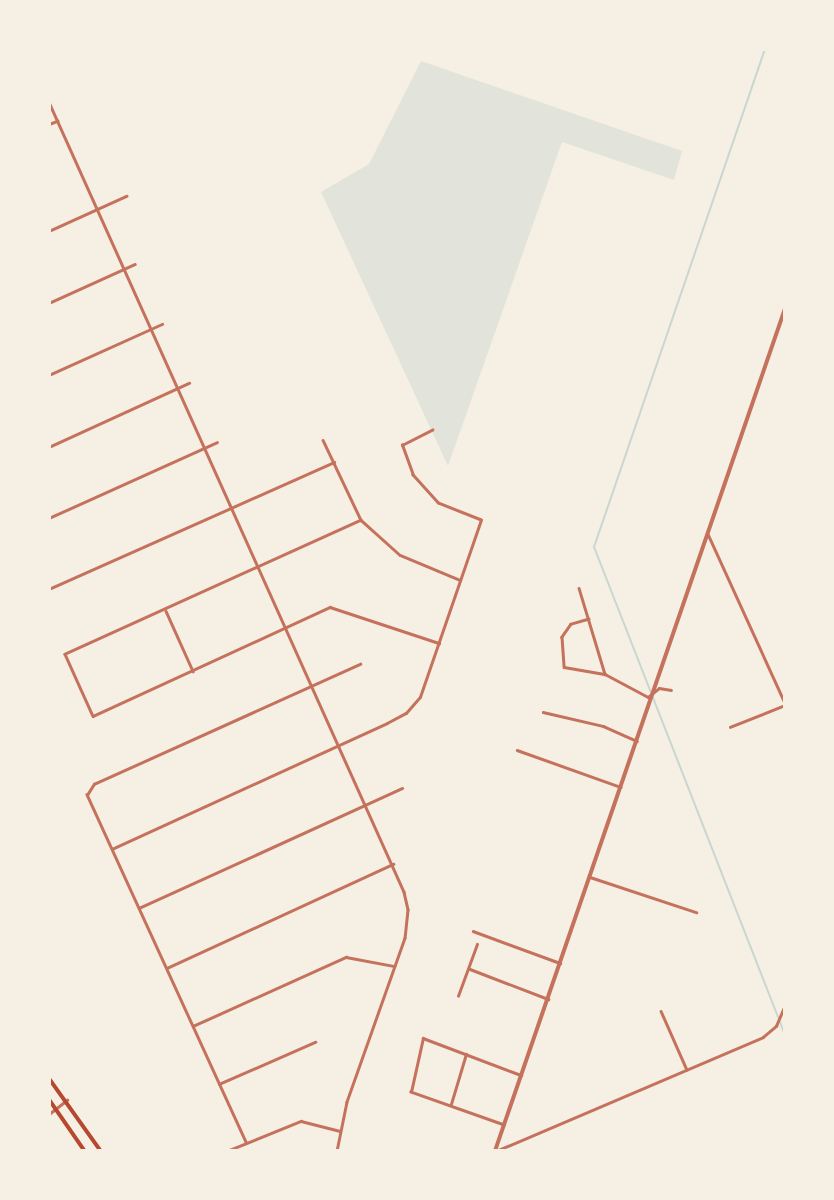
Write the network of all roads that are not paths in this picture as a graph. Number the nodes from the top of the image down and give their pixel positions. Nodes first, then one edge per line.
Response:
1 (49, 102) edge
2 (57, 121) junction
3 (49, 124) edge
4 (126, 196) dead end
5 (97, 209) junction
6 (49, 231) edge
7 (135, 264) dead end
8 (124, 269) junction
9 (49, 303) edge
10 (785, 309) edge
11 (162, 324) dead end
12 (150, 329) junction
13 (49, 375) edge
14 (189, 383) dead end
15 (177, 388) junction
16 (432, 430) dead end
17 (323, 440) dead end
18 (217, 442) dead end
19 (49, 447) edge
20 (204, 448) junction
21 (334, 462) junction
22 (231, 507) junction
23 (49, 518) edge
24 (361, 520) junction
25 (708, 534) junction
26 (259, 568) junction
27 (460, 580) junction
28 (579, 588) dead end
29 (49, 589) edge
30 (166, 611) junction
31 (589, 619) junction
32 (285, 626) junction
33 (439, 643) junction
34 (359, 664) dead end
35 (193, 671) junction
36 (605, 674) junction
37 (313, 686) junction
38 (671, 690) dead end
39 (652, 697) junction
40 (785, 704) edge
41 (543, 712) dead end
42 (730, 727) dead end
43 (637, 741) junction
44 (339, 745) junction
45 (517, 750) dead end
46 (621, 787) junction
47 (402, 788) dead end
48 (366, 805) junction
49 (112, 849) junction
50 (393, 864) junction
51 (590, 877) junction
52 (139, 908) junction
53 (696, 912) dead end
54 (473, 931) dead end
55 (477, 944) dead end
56 (560, 963) junction
57 (394, 967) junction
58 (166, 968) junction
59 (470, 969) junction
60 (458, 996) dead end
61 (548, 999) junction
62 (785, 1005) edge
63 (661, 1011) dead end
64 (193, 1026) junction
65 (315, 1042) dead end
66 (466, 1054) junction
67 (687, 1070) junction
68 (522, 1075) junction
69 (49, 1078) edge
70 (219, 1084) junction
71 (49, 1099) edge
72 (67, 1100) junction
73 (450, 1104) junction
74 (57, 1108) junction
75 (49, 1114) edge
76 (504, 1125) junction
77 (340, 1130) junction
78 (246, 1143) junction
79 (85, 1151) edge
80 (101, 1151) edge
81 (227, 1151) edge
82 (337, 1151) edge
83 (496, 1151) edge

1 - 2 street
2 - 3 street
2 - 5 street
4 - 5 street
5 - 6 street
5 - 8 street
7 - 8 street
8 - 9 street
8 - 12 street
10 - 25 street
11 - 12 street
12 - 13 street
12 - 15 street
14 - 15 street
15 - 19 street
15 - 20 street
16 - 27 street
17 - 21 street
18 - 20 street
20 - 22 street
20 - 23 street
21 - 22 street
21 - 24 street
22 - 26 street
22 - 29 street
24 - 26 street
24 - 27 street
25 - 39 street
25 - 40 street
26 - 30 street
26 - 32 street
27 - 33 street
28 - 31 street
30 - 35 street
30 - 35 street
31 - 36 street
31 - 36 street
32 - 33 street
32 - 35 street
32 - 37 street
33 - 44 street
34 - 37 street
36 - 39 street
37 - 44 street
37 - 49 street
38 - 39 street
39 - 43 street
40 - 42 street
41 - 43 street
43 - 46 street
44 - 48 street
44 - 49 street
45 - 46 street
46 - 51 street
47 - 48 street
48 - 50 street
48 - 52 street
49 - 52 street
50 - 57 street
50 - 58 street
51 - 53 street
51 - 56 street
52 - 58 street
54 - 56 street
55 - 59 street
56 - 61 street
57 - 64 street
57 - 77 street
58 - 64 street
59 - 60 street
59 - 61 street
61 - 68 street
62 - 67 street
63 - 67 street
64 - 70 street
65 - 70 street
66 - 68 street
66 - 73 street
66 - 73 street
67 - 83 street
68 - 76 street
69 - 72 main road
70 - 78 street
71 - 74 main road
72 - 74 street
72 - 80 main road
73 - 76 street
74 - 75 street
74 - 79 main road
76 - 83 street
77 - 78 street
77 - 82 street
78 - 81 street

